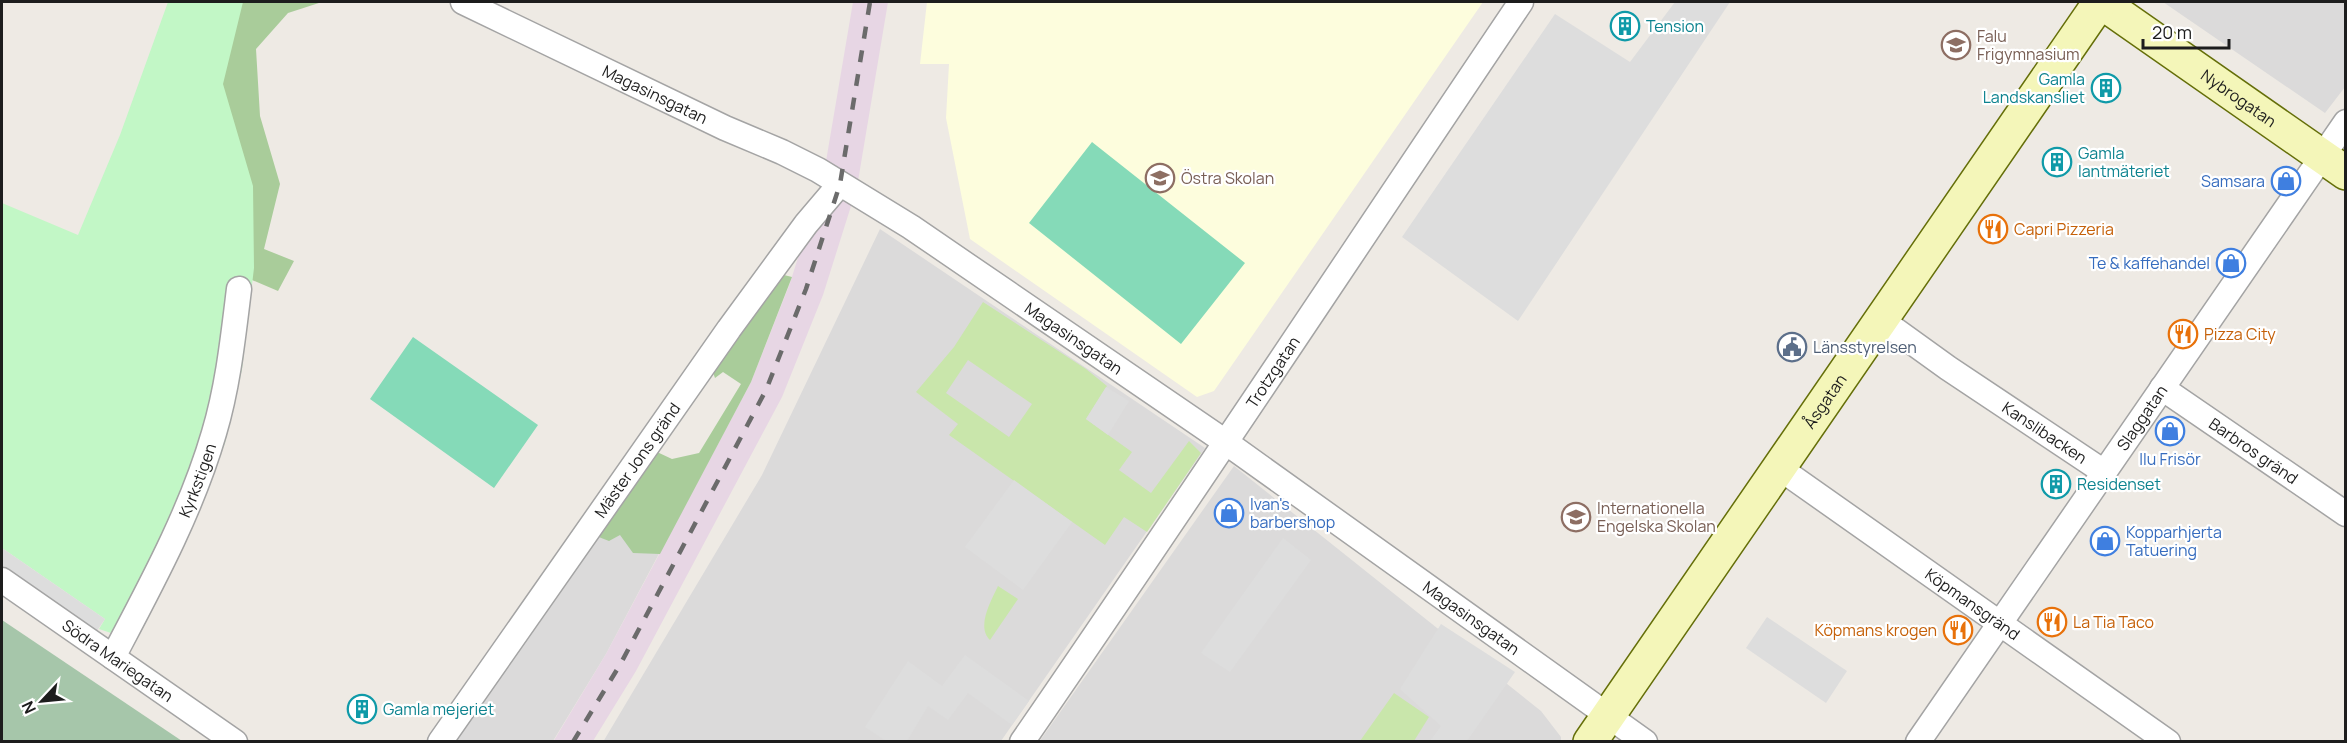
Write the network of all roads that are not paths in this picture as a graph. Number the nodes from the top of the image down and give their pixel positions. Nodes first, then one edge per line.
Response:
1 (463, 2) edge
2 (1521, 2) edge
3 (2101, 2) edge
4 (2346, 122) edge
5 (2333, 165) edge
6 (840, 184) junction
7 (239, 289) dead end
8 (1880, 320) junction
9 (2162, 388) junction
10 (1224, 441) junction
11 (1778, 467) junction
12 (2104, 472) junction
13 (2346, 514) edge
14 (2, 580) edge
15 (1999, 624) junction
16 (113, 657) junction
17 (1607, 715) junction
18 (235, 741) edge
19 (440, 741) edge
20 (1022, 741) edge
21 (1590, 741) edge
22 (1645, 741) edge
23 (1918, 741) edge
24 (2168, 741) edge

1 - 6 street, Magasinsgatan
2 - 10 street, Trotzgatan
3 - 5 street, Nybrogatan
3 - 8 street, Åsgatan
4 - 5 street, Slaggatan
5 - 9 street, Slaggatan
6 - 10 street, Magasinsgatan
6 - 19 street, Mäster Jons gränd
7 - 16 street, Kyrkstigen
8 - 11 street, Åsgatan
8 - 12 street, Kanslibacken
8 - 12 street, Kanslibacken
9 - 12 street, Slaggatan
9 - 13 street, Barbros gränd
10 - 17 street, Magasinsgatan
10 - 20 street, Trotzgatan
11 - 15 street, Köpmansgränd
11 - 17 street, Åsgatan
12 - 15 street, Slaggatan
14 - 16 street, Södra Mariegatan
15 - 23 street, Slaggatan
15 - 24 street, Köpmansgränd
16 - 18 street, Södra Mariegatan
17 - 21 street, Åsgatan
17 - 22 street, Magasinsgatan

